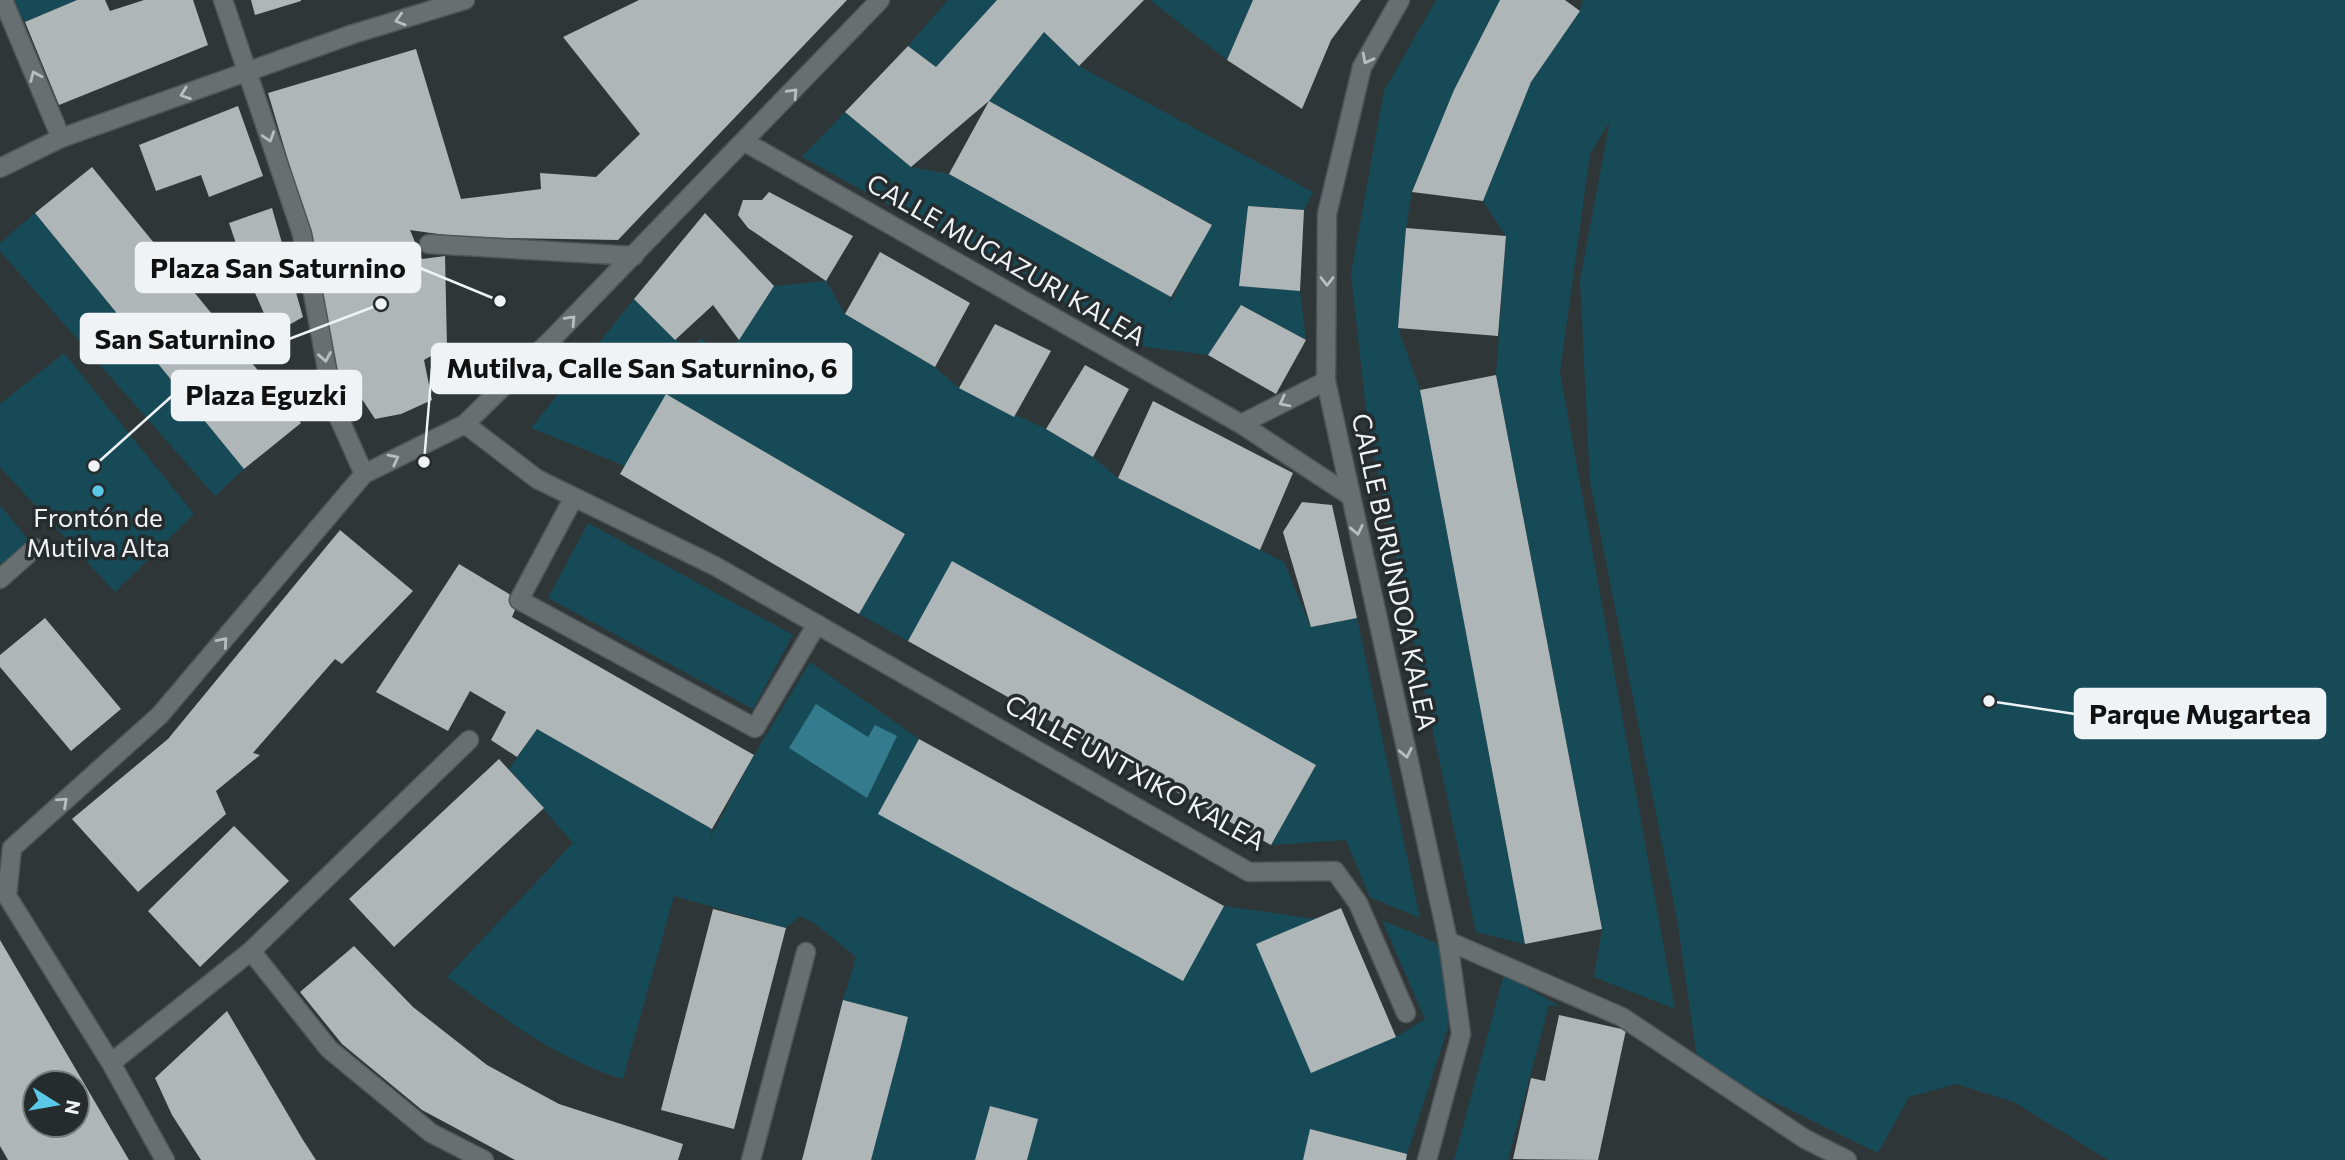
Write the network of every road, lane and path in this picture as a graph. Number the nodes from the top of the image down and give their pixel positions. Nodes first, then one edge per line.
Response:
1 (3, 0) edge
2 (223, 0) edge
3 (465, 0) edge
4 (880, 0) edge
5 (1400, 0) edge
6 (247, 72) junction
7 (61, 138) junction
8 (745, 142) junction
9 (0, 167) edge
10 (429, 244) dead end
11 (634, 256) junction
12 (1326, 381) junction
13 (465, 424) junction
14 (1241, 424) junction
15 (365, 474) junction
16 (1349, 495) junction
17 (573, 497) junction
18 (35, 548) dead end
19 (0, 579) edge
20 (817, 624) junction
21 (469, 740) dead end
22 (6, 846) edge
23 (1448, 942) junction
24 (251, 951) junction
25 (806, 952) dead end
26 (1406, 1013) dead end
27 (111, 1063) junction
28 (165, 1160) edge
29 (484, 1160) edge
30 (751, 1160) edge
31 (1427, 1160) edge
32 (1847, 1160) edge

7 -> 1 street
2 - 6 street
3 -> 6 street
8 -> 4 street
5 -> 12 street, CALLE BURUNDOA KALEA
6 -> 7 street
6 -> 15 street
7 - 9 street
8 - 11 street
8 - 14 street, CALLE MUGAZURI KALEA
10 - 11 street
13 -> 11 street
12 -> 14 street
12 - 16 street, CALLE BURUNDOA KALEA
15 -> 13 street
13 - 17 street, CALLE UNTXIKO KALEA
14 - 16 street, CALLE MUGAZURI KALEA
22 -> 15 street
16 -> 23 street, CALLE BURUNDOA KALEA
17 - 20 street, CALLE UNTXIKO KALEA
17 - 20 street
18 - 19 street
20 - 26 street, CALLE UNTXIKO KALEA
21 - 24 street
22 - 27 street
23 - 31 street, CALLE BURUNDOA KALEA
23 - 32 street
24 - 27 street
24 - 29 street
25 - 30 street
27 - 28 street

